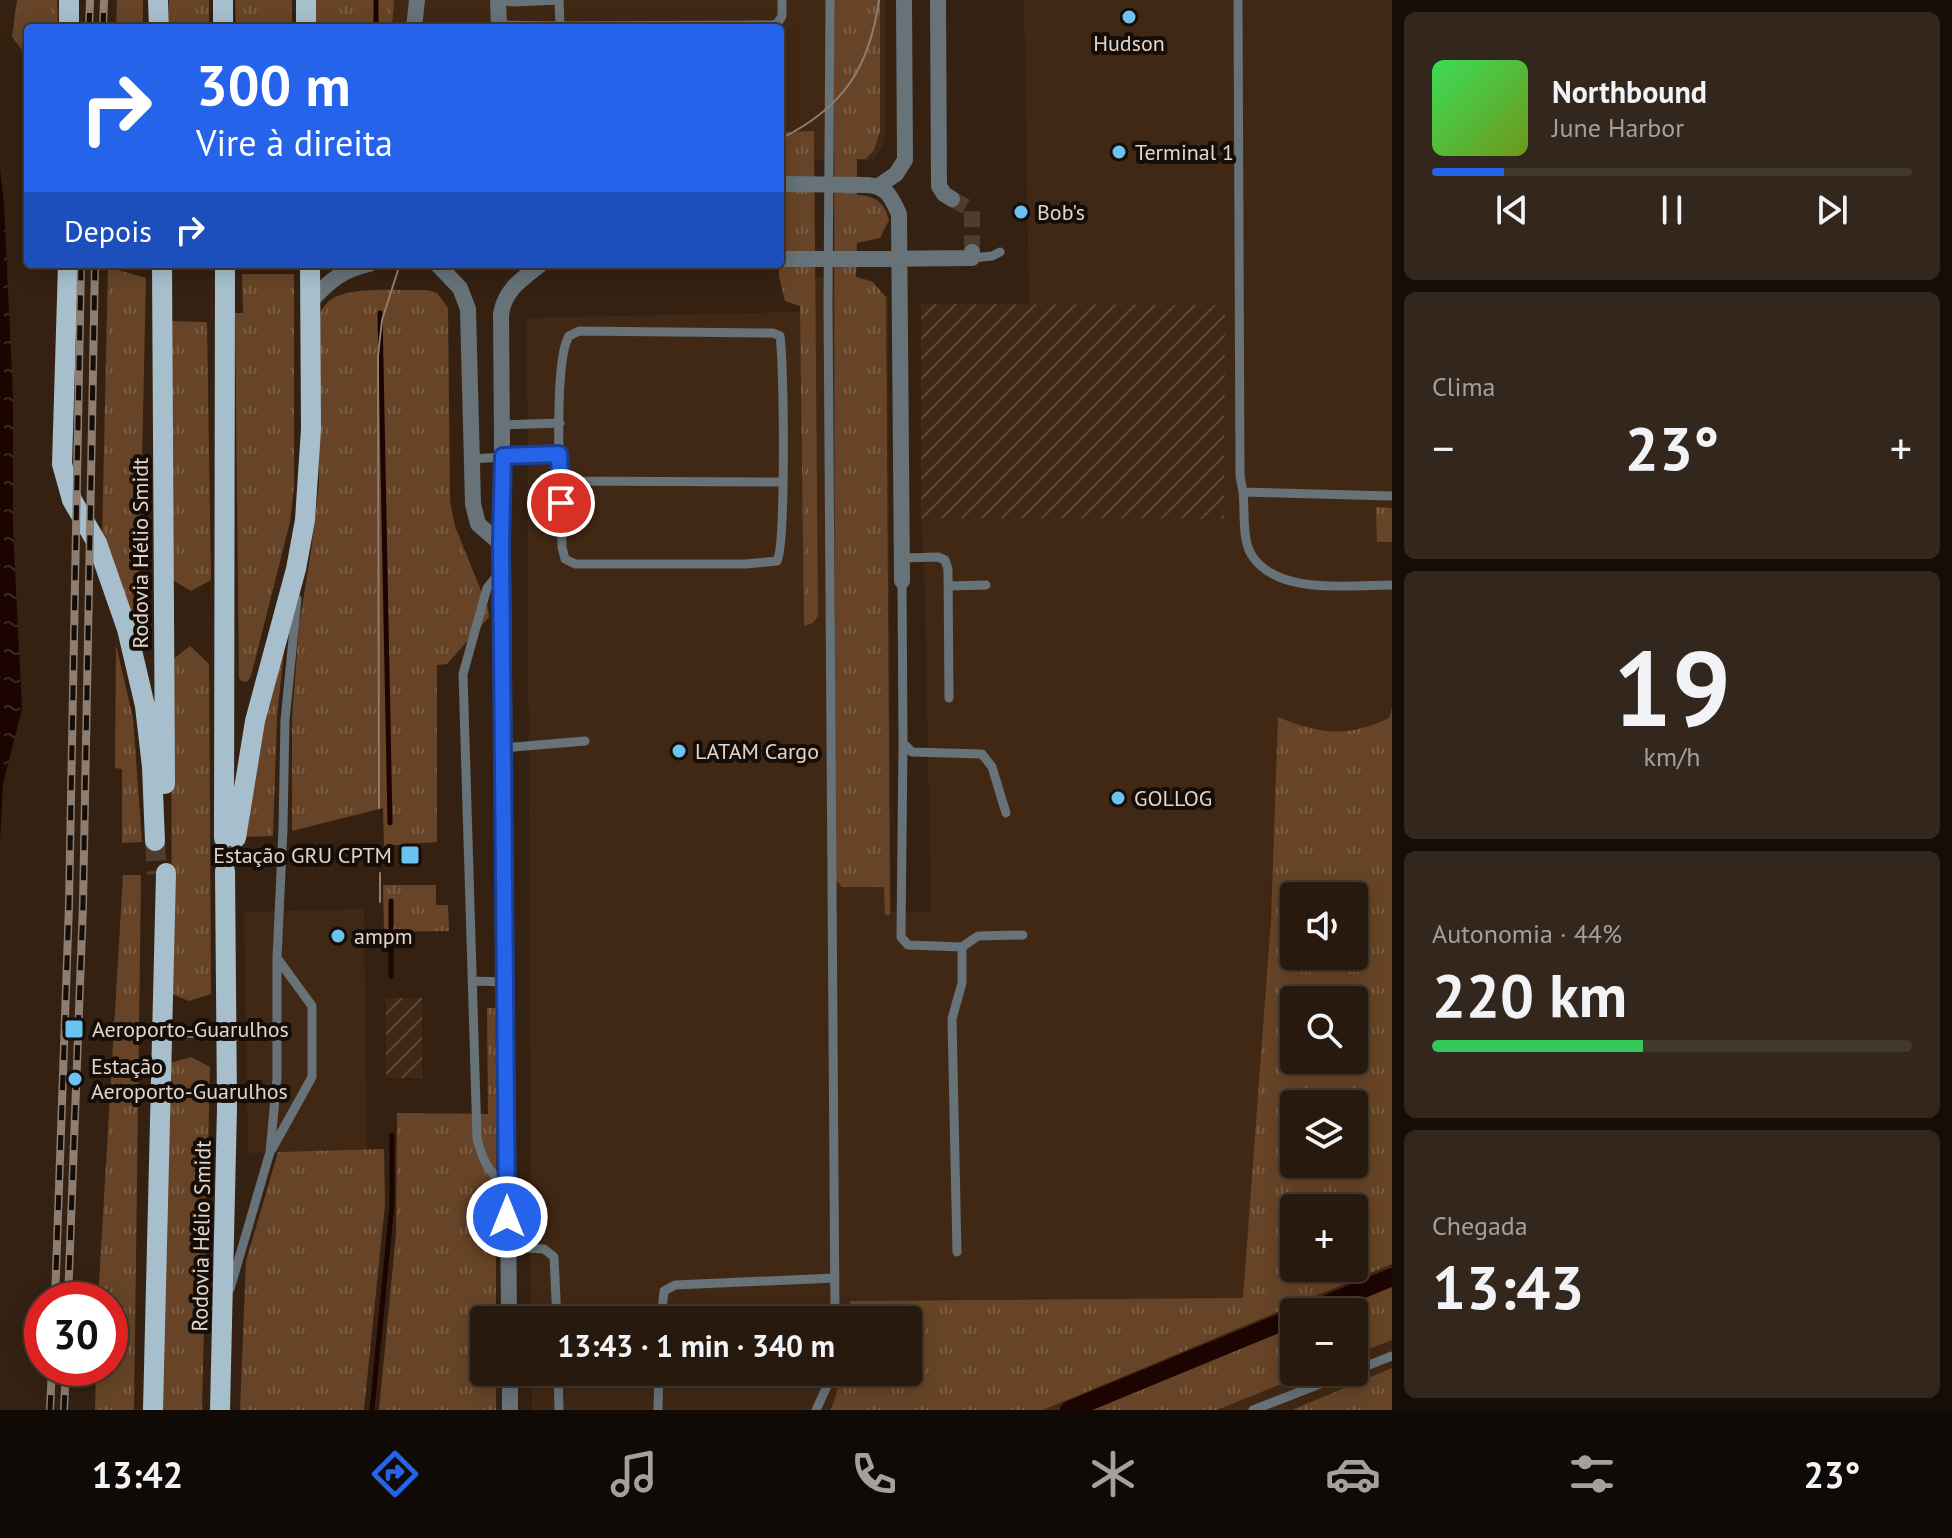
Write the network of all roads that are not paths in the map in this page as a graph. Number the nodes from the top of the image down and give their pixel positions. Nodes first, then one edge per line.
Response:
1 (69, 0) edge
2 (158, 0) edge
3 (223, 0) edge
4 (306, 0) edge
5 (417, 0) edge
6 (559, 0) edge
7 (782, 0) edge
8 (830, 0) edge
9 (904, 0) edge
10 (938, 0) edge
11 (1238, 0) edge
12 (497, 1) edge
13 (69, 24) edge
14 (159, 24) edge
15 (223, 24) edge
16 (306, 24) edge
17 (414, 24) edge
18 (499, 24) edge
19 (560, 24) edge
20 (777, 24) edge
21 (784, 184) edge
22 (873, 185) junction
23 (952, 199) tunnel mouth
24 (1000, 252) dead end
25 (972, 255) joint
26 (784, 259) edge
27 (899, 259) junction
28 (68, 268) edge
29 (162, 268) edge
30 (225, 268) edge
31 (310, 268) edge
32 (351, 268) edge
33 (441, 268) edge
34 (536, 268) edge
35 (310, 302) junction
36 (560, 423) junction
37 (503, 425) junction
38 (559, 454) junction
39 (503, 456) junction
40 (470, 459) junction
41 (560, 481) junction
42 (783, 482) junction
43 (1243, 492) junction
44 (1392, 496) edge
45 (303, 532) junction
46 (501, 544) junction
47 (902, 558) junction
48 (502, 570) junction
49 (902, 581) joint
50 (986, 585) dead end
51 (1392, 585) edge
52 (948, 586) junction
53 (949, 698) dead end
54 (585, 741) dead end
55 (903, 743) junction
56 (503, 748) junction
57 (1006, 813) dead end
58 (230, 871) tunnel mouth
59 (161, 874) tunnel mouth
60 (1023, 935) dead end
61 (962, 947) junction
62 (277, 958) junction
63 (473, 981) junction
64 (505, 982) junction
65 (162, 1033) junction
66 (227, 1034) junction
67 (270, 1152) junction
68 (507, 1187) junction
69 (508, 1247) junction
70 (957, 1252) dead end
71 (835, 1278) junction
72 (509, 1306) edge
73 (556, 1306) edge
74 (662, 1306) edge
75 (835, 1306) edge
76 (224, 1308) junction
77 (1392, 1356) edge
78 (1368, 1365) edge
79 (510, 1386) edge
80 (558, 1386) edge
81 (659, 1386) edge
82 (827, 1386) edge
83 (1314, 1386) edge
84 (153, 1410) edge
85 (220, 1410) edge
86 (510, 1410) edge
87 (559, 1410) edge
88 (658, 1410) edge
89 (816, 1410) edge
90 (1253, 1410) edge

1 - 13 main road
2 - 14 main road
3 - 15 main road
4 - 16 main road
5 - 17 street
6 - 12 lane
6 - 19 lane
7 - 20 lane
8 - 71 lane
9 - 22 street
10 - 23 street
11 - 43 lane
12 - 18 street
21 - 22 street, bridge
22 - 27 street
24 - 25 lane
25 - 27 street
26 - 27 street, bridge
27 - 47 street
28 - 29 main road, Rodovia Hélio Smidt
30 - 45 main road
31 - 35 main road
32 - 35 street
33 - 40 street
34 - 37 street
35 - 45 main road
36 - 37 lane
36 - 38 lane
36 - 42 lane
37 - 39 street
38 - 39 lane
38 - 41 lane
39 - 40 lane
39 - 46 street
40 - 46 street
41 - 42 lane
41 - 42 lane
43 - 44 lane
43 - 51 lane
45 - 62 lane
46 - 48 street
47 - 49 street
47 - 52 lane
48 - 56 street
48 - 63 lane
49 - 55 lane
50 - 52 lane
52 - 53 lane
54 - 56 lane
55 - 57 lane
55 - 61 lane
56 - 64 street
58 - 66 main road, Rodovia Hélio Smidt
59 - 65 main road, Rodovia Hélio Smidt
60 - 61 lane
61 - 70 lane
62 - 67 lane
62 - 67 lane
63 - 64 lane
63 - 68 lane
64 - 68 street
65 - 66 lane
65 - 84 main road, Rodovia Hélio Smidt
66 - 76 main road, Rodovia Hélio Smidt
67 - 76 lane
68 - 69 street
69 - 72 street
69 - 73 lane
71 - 74 lane
71 - 75 lane
76 - 85 main road, Rodovia Hélio Smidt
77 - 78 lane
79 - 86 street
80 - 87 lane
81 - 88 lane
82 - 89 lane
83 - 90 lane

